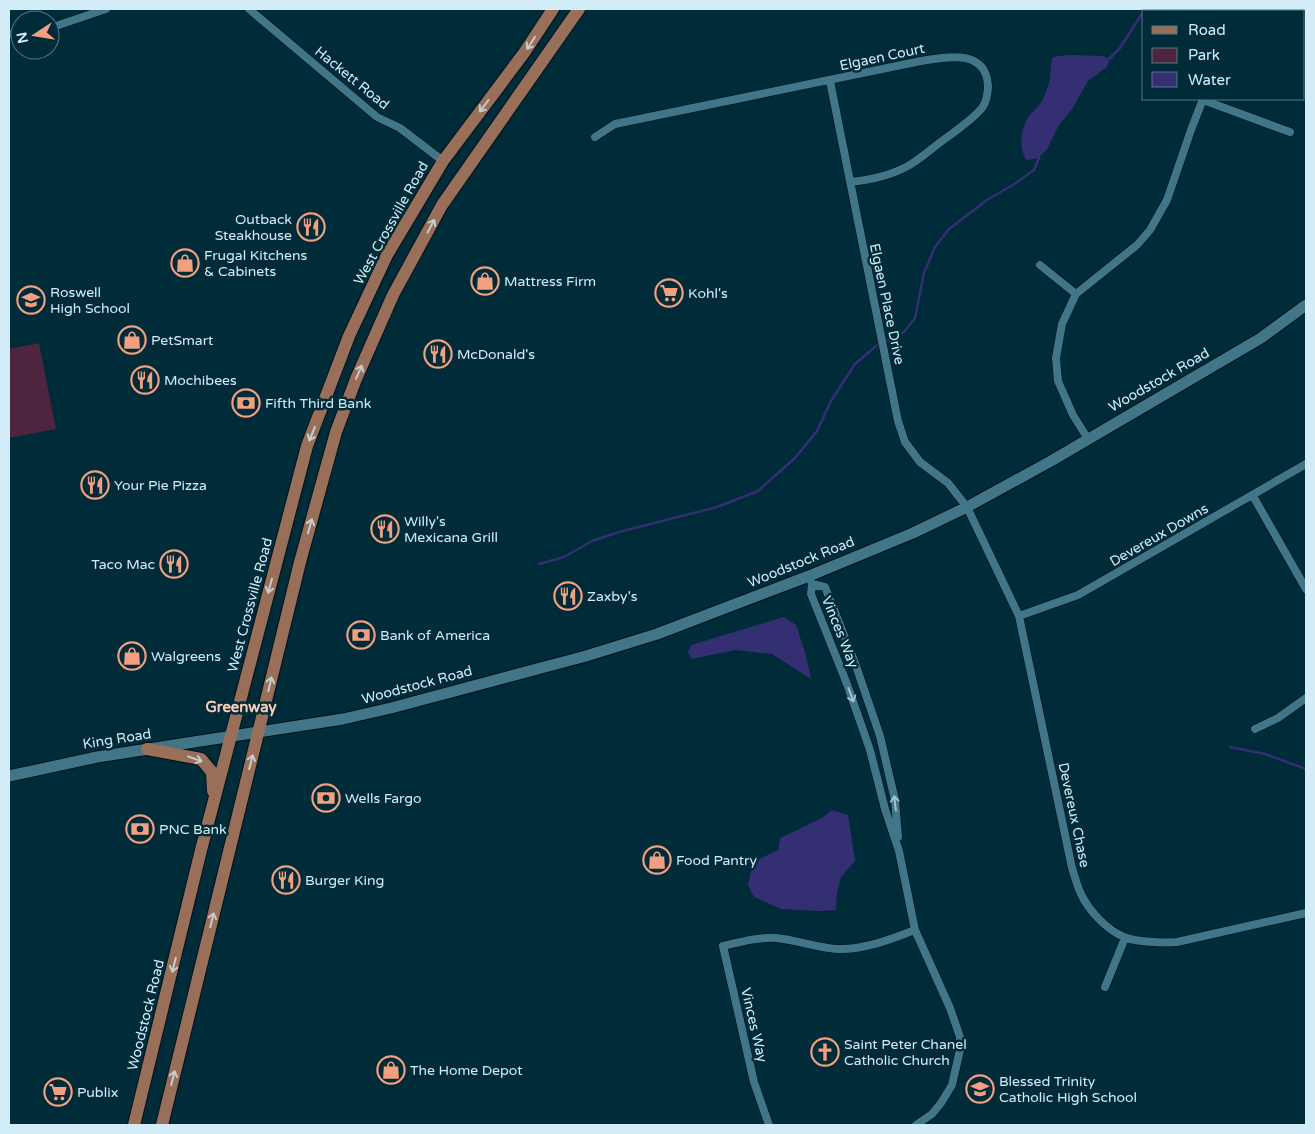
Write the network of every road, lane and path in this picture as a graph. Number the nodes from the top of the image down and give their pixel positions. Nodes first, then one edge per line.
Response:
1 (106, 9) edge
2 (249, 9) edge
3 (552, 9) edge
4 (578, 9) edge
5 (60, 25) edge
6 (830, 81) junction
7 (1203, 100) edge
8 (1290, 132) dead end
9 (595, 137) dead end
10 (443, 161) junction
11 (850, 182) junction
12 (1040, 265) dead end
13 (1076, 294) junction
14 (1306, 305) edge
15 (1088, 439) junction
16 (1306, 464) edge
17 (1253, 496) junction
18 (967, 507) junction
19 (810, 580) junction
20 (1306, 589) edge
21 (1019, 616) junction
22 (1306, 698) edge
23 (1255, 730) dead end
24 (259, 732) junction
25 (231, 736) junction
26 (147, 749) junction
27 (9, 776) edge
28 (214, 804) junction
29 (899, 852) junction
30 (1306, 913) edge
31 (916, 930) junction
32 (1125, 938) junction
33 (1106, 988) dead end
34 (134, 1125) edge
35 (162, 1125) edge
36 (769, 1125) edge
37 (916, 1125) edge

1 - 5 street
2 - 10 street, Hackett Road
3 -> 10 main road, West Crossville Road
24 -> 4 main road
6 - 9 street, Elgaen Court
6 - 11 street, Elgaen Place Drive
6 - 11 street, Elgaen Court
7 - 8 street
7 - 13 street
10 -> 25 main road, West Crossville Road
11 - 18 street, Elgaen Place Drive
12 - 13 street
13 - 15 street
14 - 15 street, Woodstock Road
15 - 18 street, Woodstock Road
16 - 17 street, Devereux Downs
17 - 20 street
17 - 21 street, Devereux Downs
18 - 19 street, Woodstock Road
18 - 21 street, Devereux Chase
19 - 24 street, Woodstock Road
19 -> 29 street, Vinces Way
29 -> 19 street, Vinces Way
21 - 32 street, Devereux Chase
22 - 23 street
24 - 25 street, Woodstock Road
35 -> 24 main road
25 - 26 street, King Road
25 - 28 main road, Woodstock Road
26 - 27 street, King Road
26 -> 28 main road
28 -> 34 main road, Woodstock Road
29 - 31 street, Vinces Way
30 - 32 street, Devereux Chase
31 - 36 street, Vinces Way
31 - 37 street, Vinces Way
32 - 33 street

